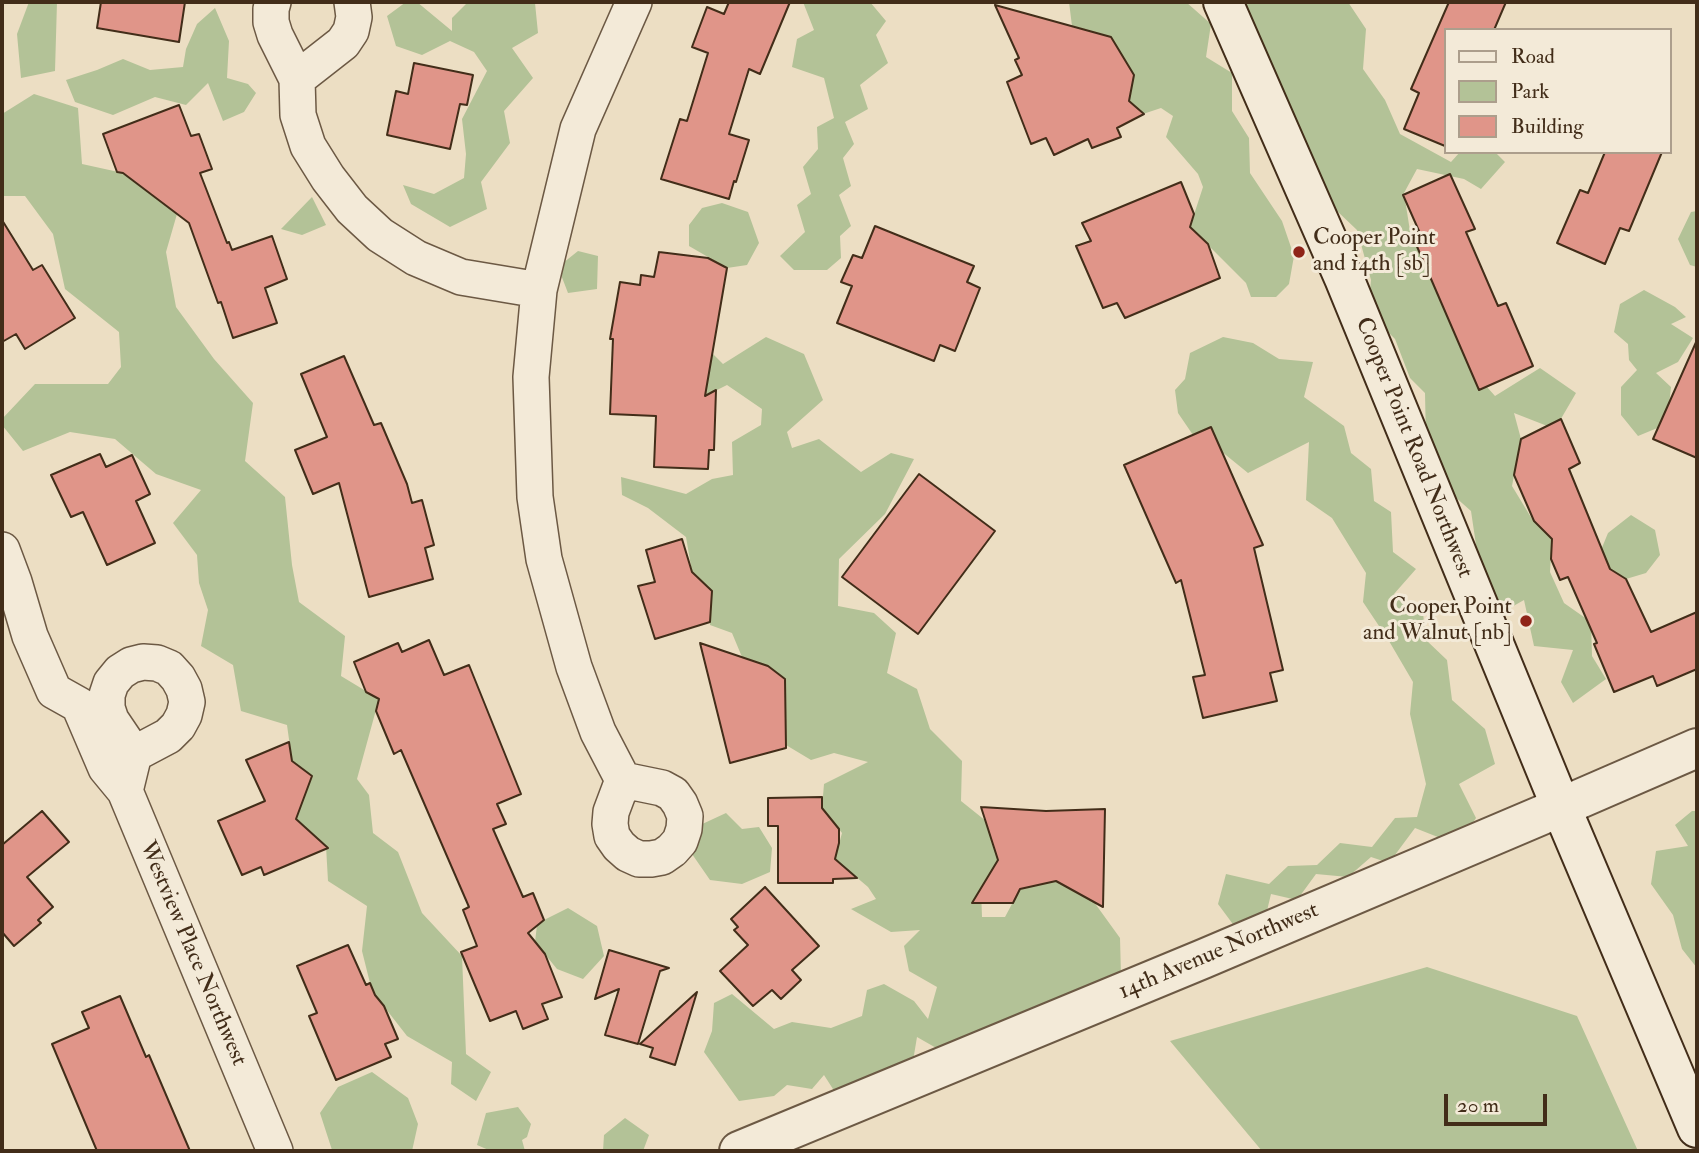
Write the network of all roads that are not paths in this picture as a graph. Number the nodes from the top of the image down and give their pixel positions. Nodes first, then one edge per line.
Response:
1 (273, 2) edge
2 (352, 2) edge
3 (634, 2) edge
4 (1223, 2) edge
5 (297, 79) junction
6 (539, 290) junction
7 (2, 550) edge
8 (1697, 748) edge
9 (134, 754) dead end
10 (622, 780) dead end
11 (125, 791) junction
12 (1561, 807) junction
13 (1697, 1128) edge
14 (275, 1151) edge
15 (739, 1151) edge

1 - 5 street
2 - 5 street
3 - 6 street
4 - 12 main road, Cooper Point Road Northwest
5 - 6 street
6 - 10 street
7 - 11 street, Westview Place Northwest
8 - 12 main road, 14th Avenue Northwest
9 - 11 street
11 - 14 street, Westview Place Northwest
12 - 13 main road, Cooper Point Road Northwest
12 - 15 main road, 14th Avenue Northwest

